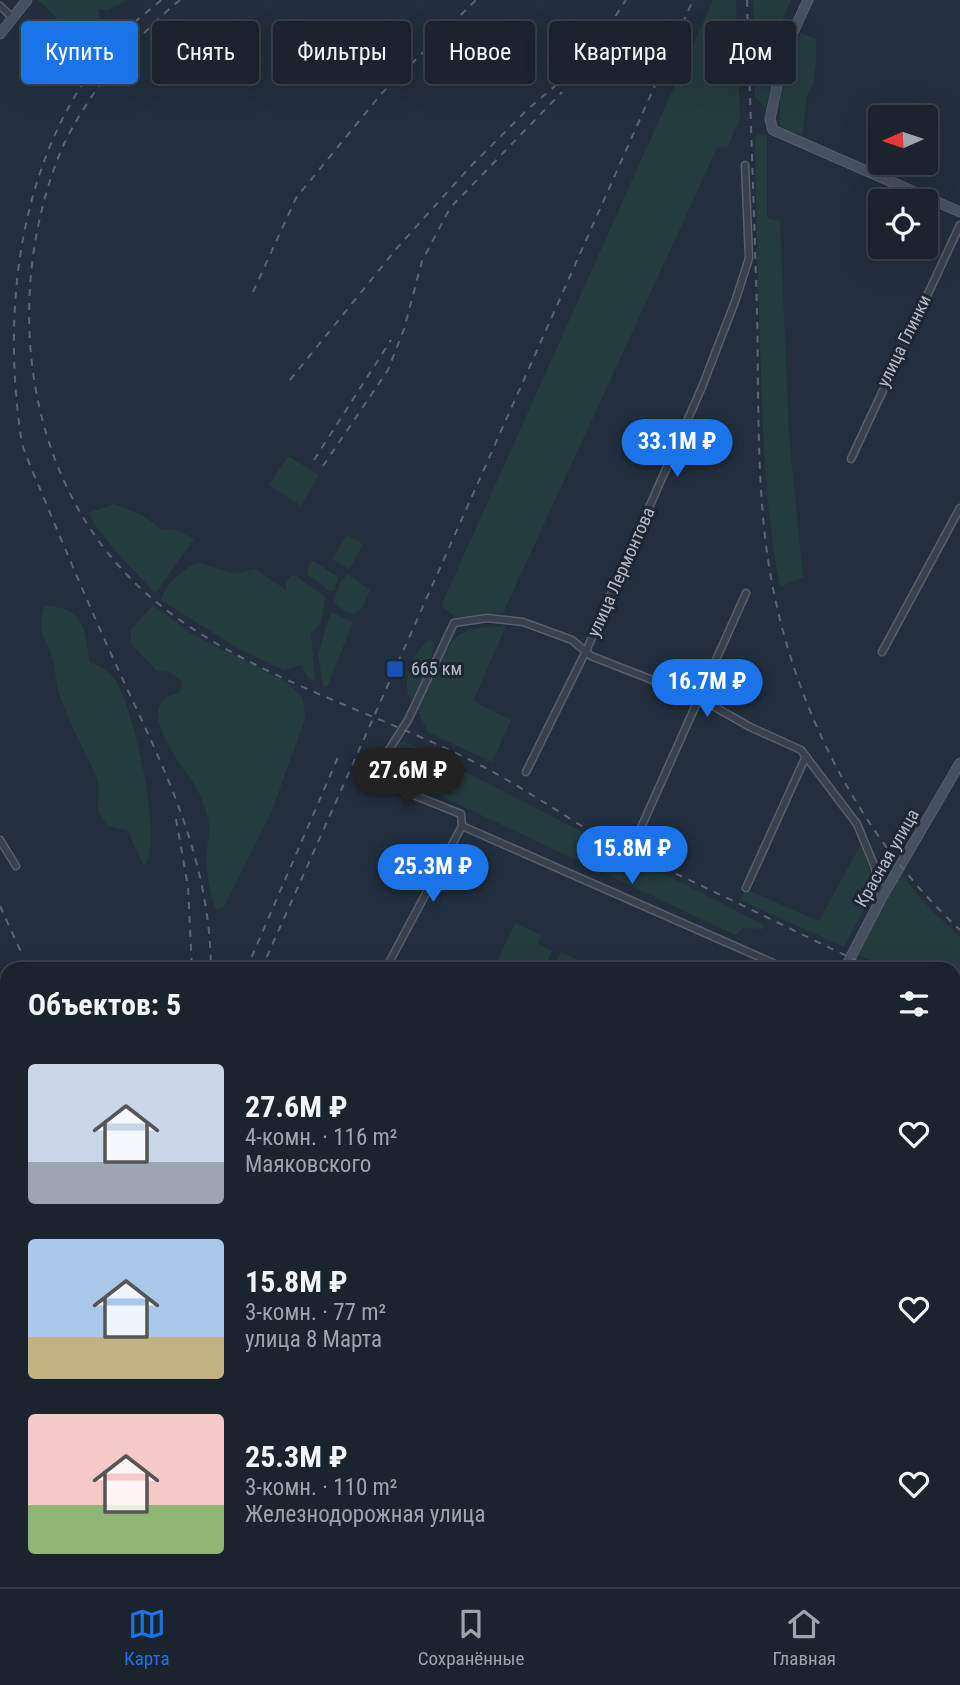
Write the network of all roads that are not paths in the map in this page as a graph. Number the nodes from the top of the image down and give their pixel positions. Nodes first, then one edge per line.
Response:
1 (27, 0) edge
2 (808, 0) edge
3 (0, 6) edge
4 (13, 18) junction
5 (0, 34) edge
6 (746, 165) dead end
7 (960, 212) edge
8 (960, 225) edge
9 (851, 458) dead end
10 (960, 508) edge
11 (746, 593) dead end
12 (586, 651) junction
13 (882, 652) dead end
14 (701, 699) junction
15 (806, 756) junction
16 (960, 763) edge
17 (526, 772) dead end
18 (462, 826) junction
19 (639, 832) dead end
20 (0, 839) edge
21 (16, 866) dead end
22 (746, 888) dead end
23 (882, 897) junction
24 (389, 962) edge
25 (771, 962) edge
26 (848, 962) edge

1 - 4 street
2 - 7 street
3 - 4 street
4 - 5 street
6 - 12 street, улица Лермонтова
8 - 9 street, улица Глинки
10 - 13 street
11 - 14 street
12 - 14 street
12 - 17 street, улица Лермонтова
12 - 18 street
14 - 15 street
14 - 19 street
15 - 22 street
15 - 23 street
16 - 23 street, Красная улица
18 - 24 street
18 - 25 street
20 - 21 street
23 - 26 street, Красная улица

